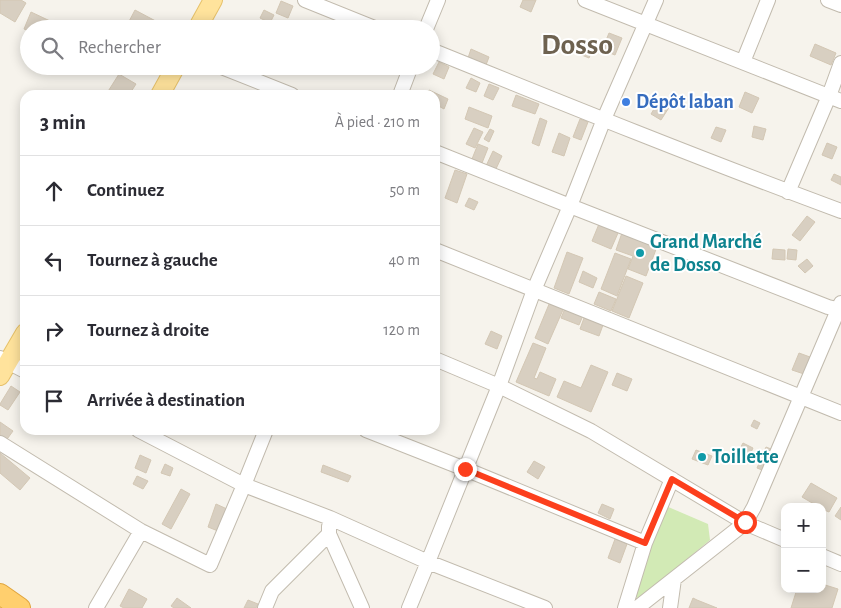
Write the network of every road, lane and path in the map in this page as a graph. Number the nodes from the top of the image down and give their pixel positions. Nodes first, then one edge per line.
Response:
1 (213, 0) edge
2 (305, 0) edge
3 (438, 0) edge
4 (585, 0) edge
5 (656, 0) edge
6 (768, 0) edge
7 (828, 0) edge
8 (841, 5) edge
9 (202, 20) edge
10 (355, 20) edge
11 (430, 20) edge
12 (646, 24) junction
13 (440, 54) edge
14 (743, 62) junction
15 (841, 64) edge
16 (171, 75) edge
17 (242, 75) edge
18 (408, 75) edge
19 (163, 90) edge
20 (279, 90) edge
21 (402, 90) edge
22 (835, 98) edge
23 (604, 119) junction
24 (440, 154) edge
25 (788, 192) junction
26 (570, 206) junction
27 (841, 211) edge
28 (440, 252) edge
29 (534, 290) junction
30 (840, 307) edge
31 (20, 340) edge
32 (440, 361) edge
33 (3, 366) edge
34 (20, 371) edge
35 (499, 386) junction
36 (801, 398) junction
37 (841, 414) edge
38 (148, 435) edge
39 (264, 435) edge
40 (379, 435) edge
41 (0, 443) edge
42 (465, 469) junction
43 (672, 479) junction
44 (244, 485) junction
45 (330, 518) junction
46 (745, 522) junction
47 (141, 531) junction
48 (329, 534) junction
49 (781, 538) edge
50 (645, 543) junction
51 (826, 558) edge
52 (428, 562) junction
53 (841, 564) edge
54 (674, 579) junction
55 (0, 594) edge
56 (20, 608) edge
57 (96, 608) edge
58 (265, 608) edge
59 (362, 608) edge
60 (409, 608) edge
61 (546, 608) edge
62 (625, 608) edge
63 (637, 608) edge
64 (670, 608) edge

1 - 9 main road
2 - 10 street
3 - 11 street
4 - 12 street
5 - 12 street
6 - 14 street
7 - 8 street
12 - 14 street
12 - 23 street
13 - 23 street
14 - 22 street
15 - 22 street
16 - 19 main road
17 - 20 street
18 - 21 street
22 - 25 street
23 - 25 street
23 - 26 street
24 - 26 street
25 - 27 street
26 - 29 street
26 - 30 street
28 - 29 street
29 - 35 street
29 - 36 street
30 - 36 street
31 - 33 main road
32 - 35 street
33 - 34 street
35 - 42 street
35 - 43 street
36 - 37 street
36 - 46 street
38 - 44 street
39 - 44 street
40 - 42 street
41 - 47 street
42 - 50 street
42 - 52 street
43 - 46 street
43 - 50 street
44 - 45 street
44 - 47 street
45 - 48 street
45 - 52 street
46 - 49 street
46 - 54 street
47 - 57 street
48 - 58 street
48 - 59 street
50 - 62 street
51 - 53 street
52 - 60 street
52 - 61 street
54 - 63 street
54 - 64 street
55 - 56 highway

